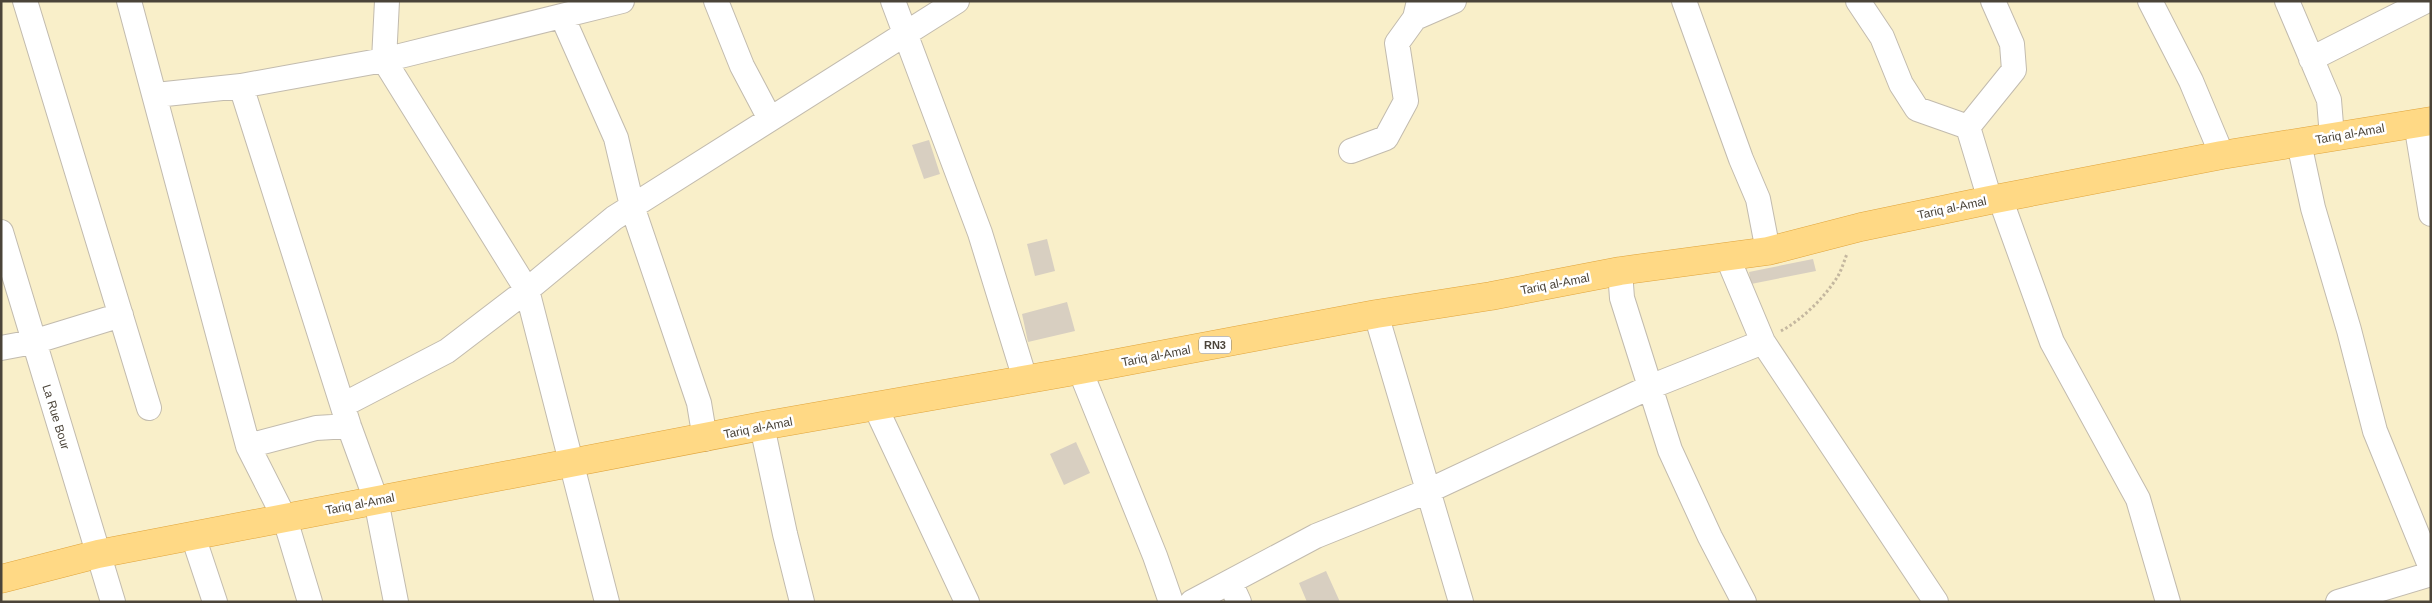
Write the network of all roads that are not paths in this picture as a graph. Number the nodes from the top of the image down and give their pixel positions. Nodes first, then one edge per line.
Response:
1 (25, 1) edge
2 (130, 1) edge
3 (387, 1) edge
4 (622, 1) edge
5 (716, 1) edge
6 (893, 1) edge
7 (957, 1) edge
8 (1454, 1) edge
9 (1684, 1) edge
10 (1993, 1) edge
11 (2150, 1) edge
12 (2287, 1) edge
13 (2426, 1) edge
14 (1860, 2) edge
15 (1417, 10) edge
16 (562, 16) junction
17 (905, 33) junction
18 (2311, 59) junction
19 (384, 60) junction
20 (241, 86) junction
21 (156, 95) junction
22 (770, 119) junction
23 (2423, 122) edge
24 (1968, 127) junction
25 (2332, 137) junction
26 (2299, 143) junction
27 (1351, 151) dead end
28 (2222, 155) junction
29 (1995, 199) junction
30 (632, 206) junction
31 (2431, 214) edge
32 (1, 232) edge
33 (1768, 251) junction
34 (1727, 256) junction
35 (1620, 271) junction
36 (527, 290) junction
37 (1376, 314) junction
38 (121, 315) junction
39 (33, 342) junction
40 (1764, 342) junction
41 (1, 348) edge
42 (1080, 370) junction
43 (1025, 379) junction
44 (1650, 387) junction
45 (875, 406) junction
46 (149, 408) dead end
47 (346, 416) junction
48 (762, 426) junction
49 (705, 439) junction
50 (248, 446) junction
51 (572, 464) junction
52 (1428, 491) junction
53 (376, 500) junction
54 (285, 519) junction
55 (193, 536) junction
56 (98, 554) junction
57 (2431, 568) edge
58 (2431, 574) edge
59 (1, 579) edge
60 (1235, 592) edge
61 (113, 602) edge
62 (216, 602) edge
63 (310, 602) edge
64 (396, 602) edge
65 (607, 602) edge
66 (802, 602) edge
67 (966, 602) edge
68 (1171, 602) edge
69 (1192, 602) edge
70 (1461, 602) edge
71 (1744, 602) edge
72 (1936, 602) edge
73 (2168, 602) edge
74 (2338, 602) edge

1 - 38 street
2 - 21 street
3 - 19 street
4 - 16 street
5 - 22 street
6 - 17 street
7 - 17 street
8 - 15 street
9 - 33 street
10 - 24 street
11 - 28 street
12 - 18 street
13 - 18 street
14 - 24 street
15 - 27 street
16 - 19 street
16 - 30 street
17 - 22 street
17 - 43 street
18 - 25 street
19 - 20 street
19 - 36 street
20 - 21 street
20 - 47 street
21 - 50 street
22 - 30 street
23 - 25 highway, Tariq al-Amal / RN3
23 - 31 street
24 - 29 street
25 - 26 highway, Tariq al-Amal / RN3
26 - 28 highway, Tariq al-Amal / RN3
26 - 57 street
28 - 29 highway, Tariq al-Amal / RN3
29 - 33 highway, Tariq al-Amal / RN3
29 - 73 street
30 - 36 street
30 - 49 street
32 - 39 street, La Rue Bour
33 - 34 highway, Tariq al-Amal / RN3
34 - 35 highway, Tariq al-Amal / RN3
34 - 40 street
35 - 37 highway, Tariq al-Amal / RN3
35 - 44 street
36 - 47 street
36 - 51 street
37 - 42 highway, Tariq al-Amal / RN3
37 - 52 street
38 - 39 street
38 - 46 street
39 - 41 street
39 - 56 street, La Rue Bour
40 - 44 street
40 - 72 street
42 - 43 highway, Tariq al-Amal / RN3
42 - 68 street
43 - 45 highway, Tariq al-Amal / RN3
44 - 52 street
44 - 71 street
45 - 48 highway, Tariq al-Amal / RN3
45 - 67 street
47 - 50 street
47 - 53 street
48 - 49 highway, Tariq al-Amal / RN3
48 - 66 street
49 - 51 highway, Tariq al-Amal / RN3
50 - 54 street
51 - 53 highway, Tariq al-Amal / RN3
51 - 65 street
52 - 60 street
52 - 70 street
53 - 54 highway, Tariq al-Amal / RN3
53 - 64 street
54 - 55 highway, Tariq al-Amal / RN3
54 - 63 street
55 - 56 highway, Tariq al-Amal / RN3
55 - 62 street
56 - 59 highway, Tariq al-Amal / RN3
56 - 61 street, La Rue Bour
58 - 74 street
60 - 69 street

